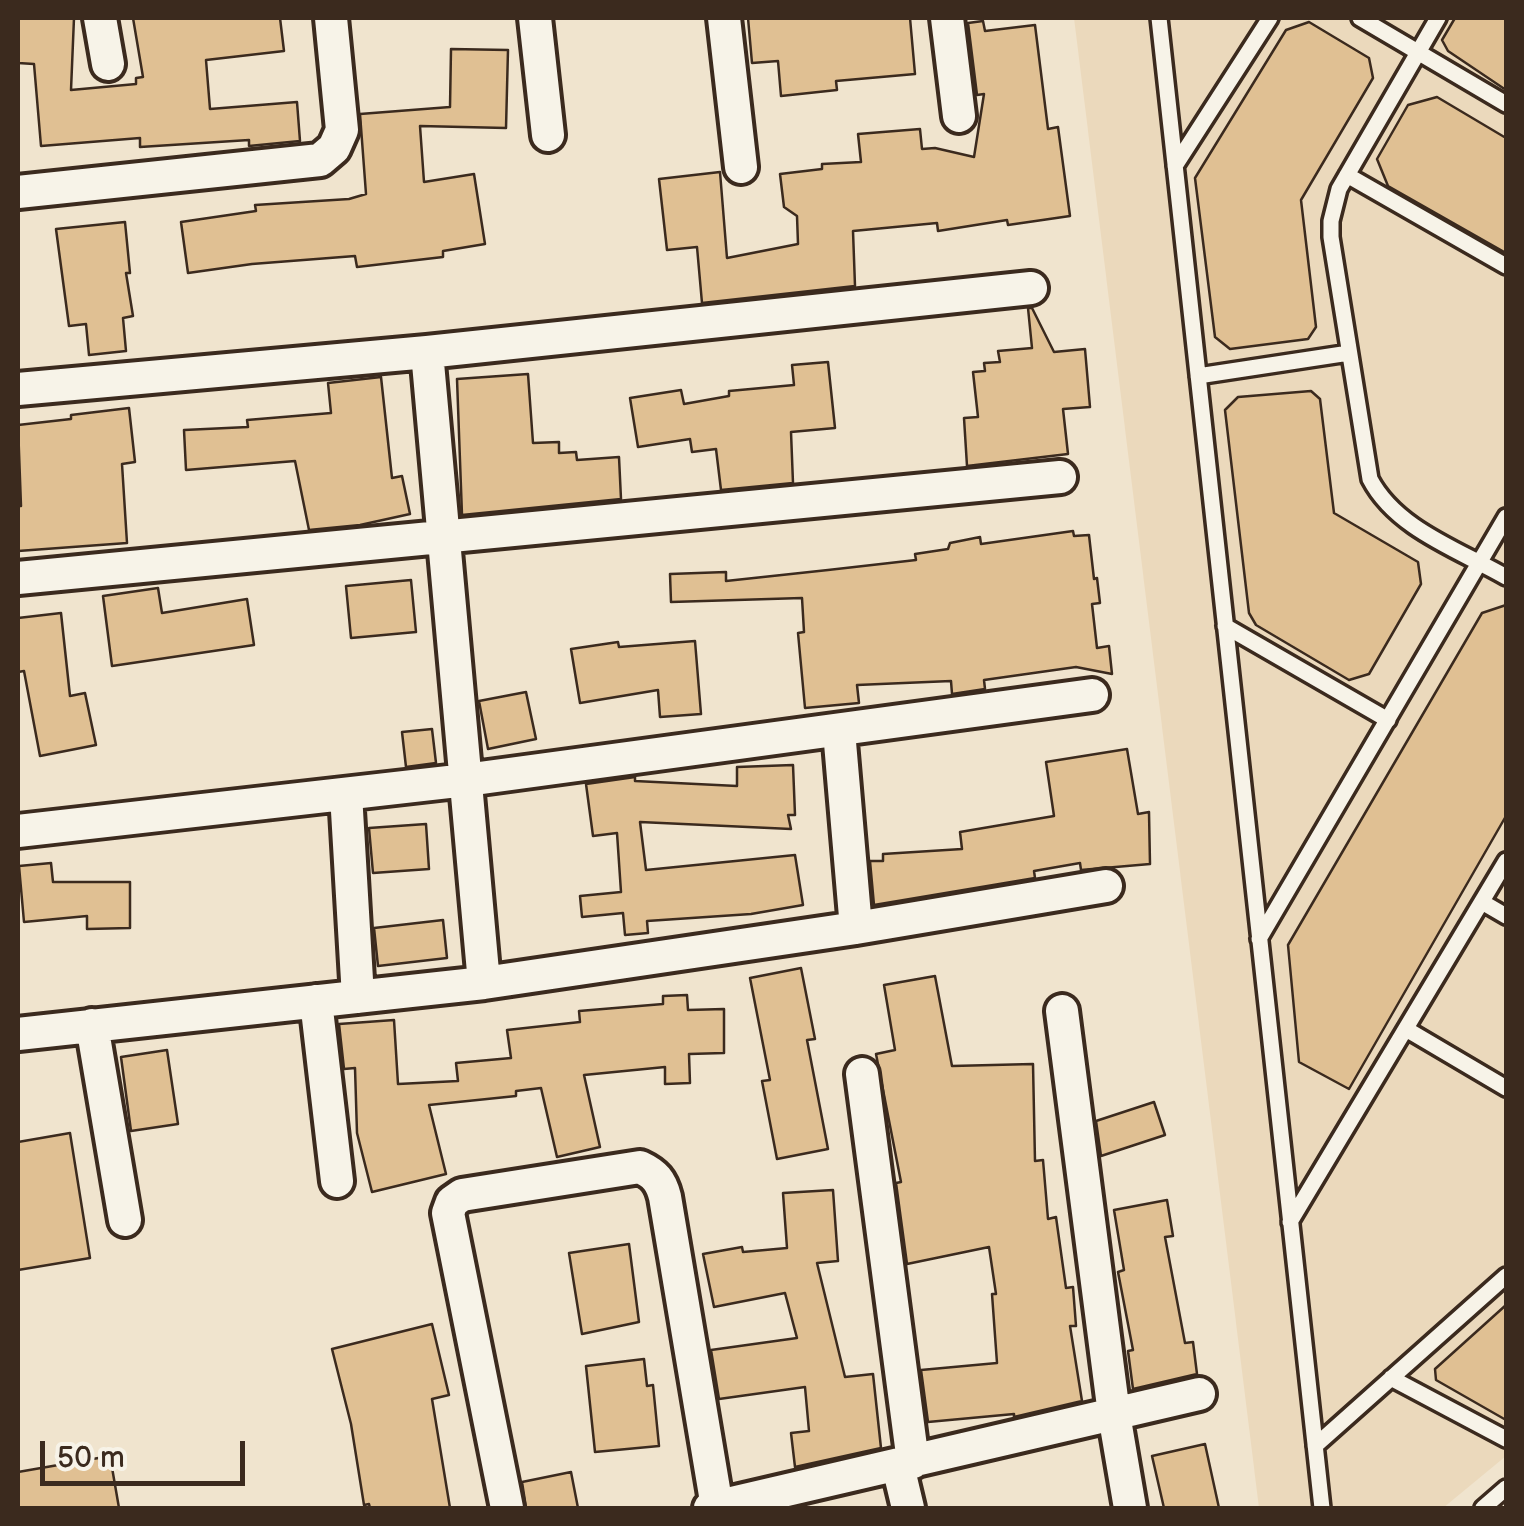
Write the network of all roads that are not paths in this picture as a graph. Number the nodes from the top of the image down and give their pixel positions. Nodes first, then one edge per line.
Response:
1 (100, 18) edge
2 (331, 18) edge
3 (535, 18) edge
4 (724, 18) edge
5 (947, 18) edge
6 (1159, 18) edge
7 (1270, 18) edge
8 (1360, 18) edge
9 (1438, 18) edge
10 (1418, 51) junction
11 (108, 64) dead end
12 (1506, 104) edge
13 (960, 116) dead end
14 (548, 135) dead end
15 (1175, 166) junction
16 (741, 167) dead end
17 (1347, 175) junction
18 (18, 192) edge
19 (1506, 266) edge
20 (1031, 288) dead end
21 (427, 352) junction
22 (1349, 353) junction
23 (1198, 376) junction
24 (18, 389) edge
25 (1060, 477) dead end
26 (1506, 517) edge
27 (444, 534) junction
28 (1480, 562) junction
29 (1506, 577) edge
30 (18, 578) edge
31 (1226, 626) junction
32 (1092, 694) dead end
33 (1388, 720) junction
34 (838, 731) junction
35 (466, 780) junction
36 (346, 794) junction
37 (18, 831) edge
38 (1506, 860) edge
39 (1106, 886) dead end
40 (1482, 902) junction
41 (1506, 916) edge
42 (856, 928) junction
43 (1259, 940) junction
44 (484, 983) junction
45 (358, 996) junction
46 (316, 1001) junction
47 (1062, 1011) dead end
48 (92, 1025) junction
49 (1406, 1029) junction
50 (18, 1034) edge
51 (862, 1074) dead end
52 (1506, 1088) edge
53 (337, 1181) dead end
54 (125, 1220) dead end
55 (1290, 1222) junction
56 (1506, 1276) edge
57 (1392, 1378) junction
58 (1199, 1394) dead end
59 (1114, 1414) junction
60 (1506, 1438) edge
61 (1314, 1446) junction
62 (906, 1464) junction
63 (1506, 1488) edge
64 (507, 1508) edge
65 (713, 1508) edge
66 (908, 1508) edge
67 (1130, 1508) edge
68 (1322, 1508) edge
69 (1483, 1508) edge

1 - 11 street
2 - 18 street
3 - 14 street
4 - 16 street
5 - 13 street
6 - 15 lane
7 - 15 lane
8 - 10 lane
9 - 10 lane
10 - 12 lane
10 - 17 lane
15 - 23 lane
17 - 19 lane
17 - 22 lane
20 - 21 street
21 - 24 street
21 - 27 street
22 - 23 lane
22 - 28 lane
23 - 31 lane
25 - 27 street
26 - 28 lane
27 - 30 street
27 - 35 street
28 - 29 lane
28 - 33 lane
31 - 33 lane
31 - 43 lane
32 - 34 street
33 - 43 lane
34 - 35 street
34 - 42 street
35 - 36 street
35 - 44 street
36 - 37 street
36 - 45 street
38 - 40 lane
39 - 42 street
40 - 41 lane
40 - 49 lane
42 - 44 street
43 - 55 lane
44 - 45 street
45 - 46 street
46 - 48 street
46 - 53 street
47 - 59 street
48 - 50 street
48 - 54 street
49 - 52 lane
49 - 55 lane
51 - 62 street
55 - 61 lane
56 - 57 lane
57 - 60 lane
57 - 61 lane
58 - 59 street
59 - 62 street
59 - 67 street
61 - 68 lane
62 - 65 street
62 - 66 street
63 - 69 lane
64 - 65 street

